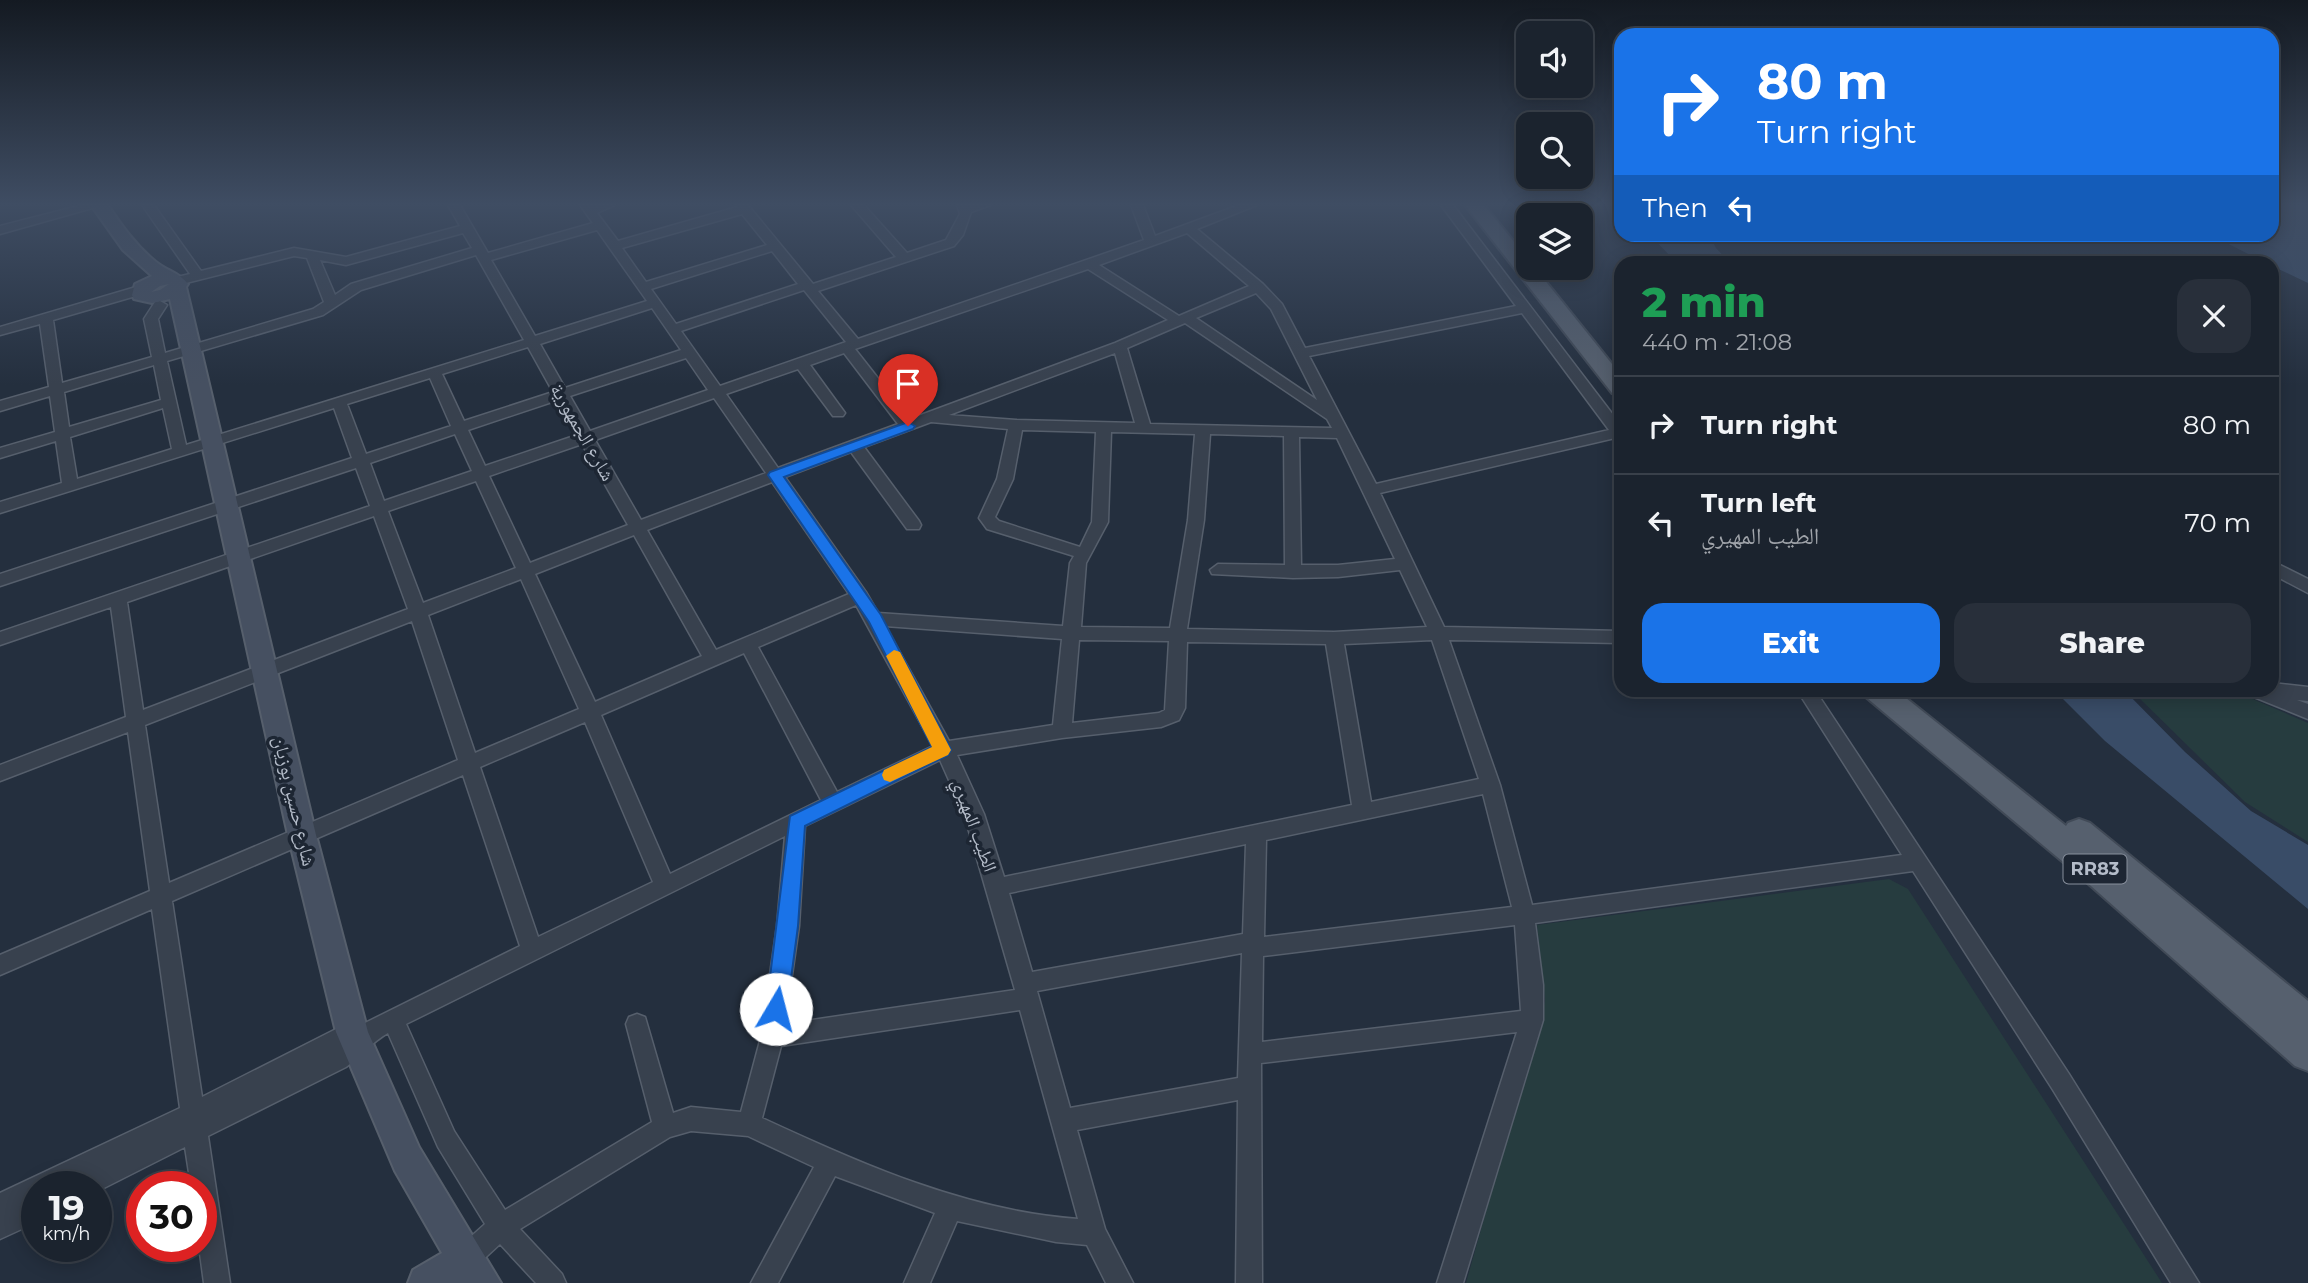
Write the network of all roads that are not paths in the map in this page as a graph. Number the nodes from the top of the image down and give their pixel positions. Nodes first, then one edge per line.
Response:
1 (135, 265) edge
2 (146, 265) edge
3 (190, 265) edge
4 (241, 265) edge
5 (316, 265) edge
6 (348, 265) edge
7 (439, 265) edge
8 (487, 265) edge
9 (628, 265) edge
10 (714, 265) edge
11 (790, 265) edge
12 (885, 265) edge
13 (1087, 265) edge
14 (1091, 265) edge
15 (1232, 265) edge
16 (1493, 265) edge
17 (1522, 265) edge
18 (198, 276) junction
19 (1554, 280) edge
20 (174, 283) junction
21 (356, 286) junction
22 (643, 287) junction
23 (808, 287) junction
24 (1258, 287) junction
25 (148, 296) junction
26 (331, 302) junction
27 (654, 303) junction
28 (1526, 308) junction
29 (46, 319) junction
30 (1181, 319) junction
31 (185, 322) junction
32 (673, 329) junction
33 (0, 331) edge
34 (531, 341) junction
35 (850, 344) junction
36 (1120, 346) junction
37 (190, 351) junction
38 (689, 352) junction
39 (1302, 354) junction
40 (1614, 355) edge
41 (160, 360) junction
42 (800, 362) junction
43 (434, 372) junction
44 (1614, 380) edge
45 (56, 390) junction
46 (716, 391) junction
47 (561, 394) junction
48 (338, 401) junction
49 (169, 402) junction
50 (0, 406) edge
51 (838, 412) dead end
52 (929, 418) junction
53 (1016, 425) junction
54 (1336, 425) junction
55 (1614, 425) edge
56 (908, 426) junction
57 (1104, 427) junction
58 (1144, 427) junction
59 (460, 428) junction
60 (1203, 430) junction
61 (1291, 433) junction
62 (62, 434) junction
63 (1614, 434) edge
64 (585, 436) junction
65 (212, 441) junction
66 (854, 445) junction
67 (180, 451) junction
68 (0, 453) edge
69 (361, 460) junction
70 (481, 473) junction
71 (775, 475) junction
72 (70, 486) junction
73 (1371, 490) junction
74 (226, 505) junction
75 (0, 508) edge
76 (379, 508) junction
77 (913, 524) dead end
78 (640, 528) junction
79 (1082, 553) junction
80 (238, 557) junction
81 (1404, 564) junction
82 (1218, 570) dead end
83 (2279, 571) edge
84 (526, 572) junction
85 (1293, 572) junction
86 (0, 580) edge
87 (2308, 587) edge
88 (860, 596) junction
89 (118, 599) junction
90 (418, 612) junction
91 (875, 620) junction
92 (1070, 633) junction
93 (1438, 633) junction
94 (1178, 634) junction
95 (1614, 637) edge
96 (1334, 638) junction
97 (0, 639) edge
98 (748, 644) junction
99 (712, 659) junction
100 (265, 670) junction
101 (2279, 691) edge
102 (2308, 694) edge
103 (1811, 697) edge
104 (1886, 697) edge
105 (1909, 697) edge
106 (2272, 697) edge
107 (590, 712) junction
108 (2308, 712) edge
109 (135, 721) junction
110 (1062, 731) junction
111 (942, 750) junction
112 (469, 764) junction
113 (0, 773) edge
114 (1490, 785) junction
115 (833, 804) junction
116 (1363, 813) junction
117 (796, 821) junction
118 (1256, 834) junction
119 (302, 835) junction
120 (1917, 862) junction
121 (665, 886) junction
122 (997, 887) junction
123 (161, 896) junction
124 (1524, 915) junction
125 (1252, 945) junction
126 (532, 951) junction
127 (0, 965) edge
128 (1028, 990) junction
129 (393, 1019) junction
130 (1532, 1020) junction
131 (2308, 1023) edge
132 (636, 1024) dead end
133 (359, 1037) junction
134 (772, 1037) junction
135 (1250, 1054) junction
136 (2308, 1054) edge
137 (1250, 1087) junction
138 (1062, 1121) junction
139 (194, 1123) junction
140 (749, 1124) junction
141 (665, 1127) junction
142 (830, 1162) junction
143 (78, 1171) edge
144 (109, 1171) edge
145 (21, 1196) edge
146 (0, 1206) edge
147 (951, 1207) junction
148 (21, 1217) edge
149 (0, 1227) edge
150 (501, 1227) junction
151 (1094, 1233) junction
152 (474, 1271) edge
153 (217, 1283) edge
154 (426, 1283) edge
155 (553, 1283) edge
156 (764, 1283) edge
157 (917, 1283) edge
158 (1120, 1283) edge
159 (1249, 1283) edge
160 (1450, 1283) edge
161 (2186, 1283) edge

1 - 25 main road
2 - 20 main road
3 - 18 street
4 - 18 street
5 - 26 street
6 - 21 street
7 - 21 street
8 - 34 street, شارع الجمهورية
9 - 22 street, الطيب المهيري
10 - 22 street
11 - 23 street
12 - 23 street
13 - 35 street
14 - 30 street
15 - 24 street
16 - 28 street
17 - 44 main road
18 - 20 street
19 - 40 main road
20 - 25 main road
20 - 31 main road, شارع حسين بوزيان
21 - 26 street
22 - 27 street, الطيب المهيري
23 - 32 street
23 - 35 street
24 - 30 street
24 - 39 street
25 - 29 street
25 - 31 main road
25 - 41 street
26 - 37 street
27 - 32 street, الطيب المهيري
27 - 34 street
28 - 39 street
28 - 55 street
29 - 33 street
29 - 45 street
30 - 36 street
30 - 54 street
31 - 37 main road, شارع حسين بوزيان
32 - 38 street, الطيب المهيري
34 - 43 street
34 - 47 street, شارع الجمهورية
35 - 42 street
35 - 56 street
36 - 52 street
36 - 58 street
37 - 41 street
37 - 65 main road, شارع حسين بوزيان
38 - 46 street, الطيب المهيري
38 - 47 street
39 - 54 street
41 - 45 street
41 - 49 street
42 - 46 street
42 - 51 street
43 - 48 street
43 - 59 street
45 - 50 street
45 - 62 street
46 - 64 street
46 - 71 street, الطيب المهيري
47 - 59 street
47 - 64 street, شارع الجمهورية
48 - 65 street
48 - 69 street
49 - 62 street
49 - 67 street
52 - 53 street
52 - 56 street
53 - 57 street
53 - 79 street
54 - 61 street
54 - 73 street
56 - 66 street
57 - 58 street
57 - 79 street
58 - 60 street
59 - 69 street
59 - 70 street
60 - 61 street
60 - 94 street
61 - 85 street
62 - 68 street
62 - 72 street
63 - 73 street
64 - 70 street
64 - 78 street, شارع الجمهورية
65 - 67 street
65 - 74 main road, شارع حسين بوزيان
66 - 71 street
66 - 77 street
67 - 72 street
69 - 74 street
69 - 76 street
70 - 76 street
70 - 84 street
71 - 78 street
71 - 88 street, الطيب المهيري
72 - 75 street
73 - 81 street
74 - 80 main road, شارع حسين بوزيان
74 - 86 street
76 - 80 street
76 - 90 street
78 - 84 street
78 - 99 street, شارع الجمهورية
79 - 92 street
80 - 89 street
80 - 100 main road, شارع حسين بوزيان
81 - 85 street
81 - 93 street
82 - 85 street
83 - 87 street
84 - 90 street
84 - 107 street
88 - 91 street, الطيب المهيري
88 - 98 street
89 - 97 street
89 - 109 street
90 - 100 street
90 - 112 street
91 - 92 street
91 - 111 street, الطيب المهيري
92 - 94 street
92 - 110 street
93 - 95 street
93 - 96 street
93 - 114 street
94 - 96 street
94 - 110 street
96 - 116 street
98 - 99 street
98 - 115 street
99 - 107 street
100 - 109 street
100 - 119 main road, شارع حسين بوزيان
101 - 102 street
103 - 120 street
104 - 136 main road, RR83
105 - 131 main road, RR83
106 - 108 street
107 - 112 street
107 - 121 street
109 - 113 street
109 - 123 street
110 - 111 street
111 - 115 street
111 - 122 street, الطيب المهيري
112 - 119 street
112 - 126 street
114 - 116 street
114 - 124 street
115 - 117 street
116 - 118 street
117 - 121 street
117 - 134 street
118 - 122 street
118 - 125 street
119 - 123 street
119 - 133 main road, شارع حسين بوزيان
120 - 124 street
120 - 161 street
121 - 126 street
122 - 128 street, الطيب المهيري
123 - 127 street
123 - 139 street
124 - 125 street
124 - 130 street
125 - 128 street
125 - 135 street
126 - 129 street
128 - 134 street
128 - 138 street, الطيب المهيري
129 - 133 street
129 - 150 street
130 - 135 street
130 - 160 street
132 - 141 street
133 - 139 street
133 - 152 main road, شارع حسين بوزيان
134 - 140 street
135 - 137 street
137 - 138 street
137 - 159 street
138 - 151 street, الطيب المهيري
139 - 143 street
139 - 144 street
139 - 153 street
140 - 141 street
140 - 142 street
141 - 150 street
142 - 147 street
142 - 156 street
145 - 146 street
147 - 151 street
147 - 157 street
148 - 149 street
150 - 152 street
150 - 155 street
151 - 158 street, الطيب المهيري
152 - 154 main road

